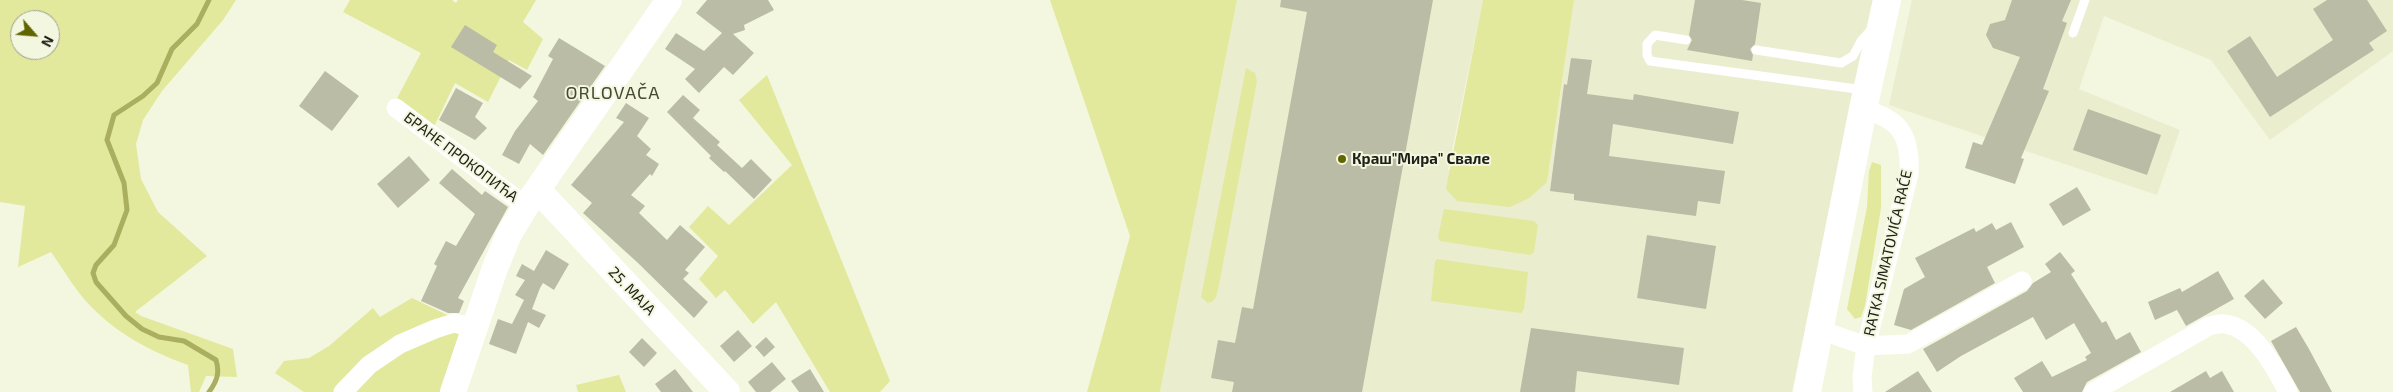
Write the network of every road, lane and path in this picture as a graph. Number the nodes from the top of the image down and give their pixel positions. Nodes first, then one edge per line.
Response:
1 (669, 0) edge
2 (1887, 0) edge
3 (2085, 0) edge
4 (1880, 30) junction
5 (2073, 33) dead end
6 (1686, 40) dead end
7 (1756, 50) dead end
8 (1865, 100) junction
9 (396, 108) dead end
10 (532, 198) junction
11 (2022, 281) dead end
12 (474, 328) junction
13 (1820, 330) junction
14 (1866, 346) junction
15 (343, 392) edge
16 (453, 392) edge
17 (727, 392) edge
18 (1807, 392) edge
19 (1863, 392) edge
20 (2093, 392) edge
21 (2288, 392) edge

1 - 10 street, БРАНЕ ПРОКОПИЋА
2 - 4 main road
3 - 5 lane
4 - 7 lane
4 - 8 main road
6 - 8 lane
8 - 13 main road
8 - 14 street, RATKA SIMATOVIĆA RAĆE
9 - 10 street, БРАНЕ ПРОКОПИЋА
10 - 12 street, БРАНЕ ПРОКОПИЋА
10 - 17 street, 25. МАЈА
11 - 14 street
12 - 15 street
12 - 16 street, БРАНЕ ПРОКОПИЋА
13 - 14 street
13 - 18 main road
14 - 19 street, RATKA SIMATOVIĆA RAĆE
20 - 21 street

